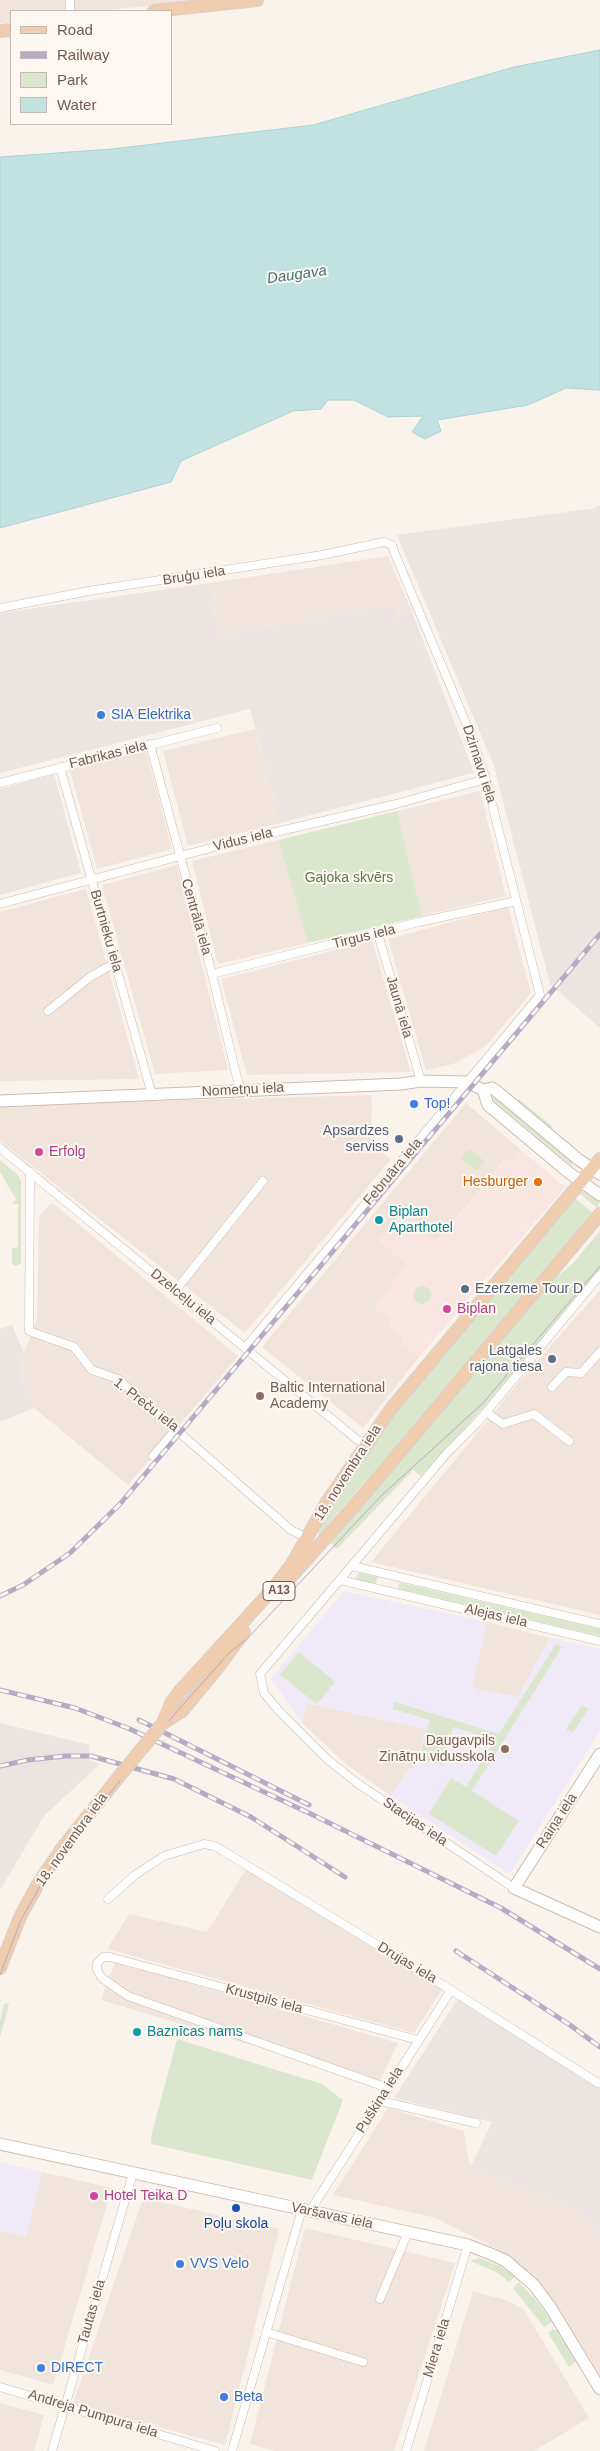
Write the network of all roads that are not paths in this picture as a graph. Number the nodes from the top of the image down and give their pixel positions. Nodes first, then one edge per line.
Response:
1 (257, 0) edge
2 (163, 10) edge
3 (388, 544) joint
4 (0, 608) edge
5 (217, 728) dead end
6 (150, 744) junction
7 (60, 767) junction
8 (486, 779) junction
9 (0, 783) edge
10 (179, 856) junction
11 (92, 879) junction
12 (516, 901) junction
13 (0, 904) edge
14 (378, 934) junction
15 (115, 963) junction
16 (212, 974) junction
17 (540, 995) joint
18 (48, 1011) dead end
19 (421, 1081) junction
20 (468, 1082) junction
21 (240, 1090) junction
22 (483, 1090) junction
23 (152, 1095) junction
24 (0, 1101) edge
25 (0, 1148) edge
26 (597, 1167) edge
27 (30, 1172) junction
28 (263, 1181) dead end
29 (581, 1182) junction
30 (600, 1195) edge
31 (600, 1214) edge
32 (600, 1276) edge
33 (175, 1291) junction
34 (245, 1348) junction
35 (600, 1352) edge
36 (552, 1387) dead end
37 (486, 1412) junction
38 (176, 1429) junction
39 (570, 1441) dead end
40 (365, 1446) junction
41 (153, 1456) dead end
42 (307, 1538) junction
43 (352, 1566) junction
44 (395, 1576) junction
45 (340, 1580) junction
46 (392, 1592) junction
47 (600, 1624) edge
48 (600, 1640) edge
49 (163, 1723) junction
50 (600, 1754) edge
51 (514, 1888) junction
52 (108, 1899) dead end
53 (600, 1927) edge
54 (0, 1968) edge
55 (451, 1990) junction
56 (418, 2040) junction
57 (598, 2083) dead end
58 (388, 2088) junction
59 (380, 2101) junction
60 (476, 2122) dead end
61 (0, 2144) edge
62 (133, 2173) junction
63 (306, 2210) junction
64 (408, 2232) junction
65 (468, 2245) junction
66 (380, 2299) dead end
67 (266, 2332) junction
68 (363, 2362) dead end
69 (0, 2387) edge
70 (600, 2388) edge
71 (65, 2406) junction
72 (52, 2451) edge
73 (215, 2451) edge
74 (232, 2451) edge
75 (406, 2451) edge

1 - 2 main road
3 - 4 street, Bruģu iela
3 - 8 street, Dzirnavu iela
5 - 6 street, Fabrikas iela
6 - 7 street, Fabrikas iela
6 - 10 street, Centrālā iela
7 - 9 street, Fabrikas iela
7 - 11 street, Burtnieku iela
8 - 10 street, Vidus iela
8 - 12 street, Dzirnavu iela
10 - 11 street, Vidus iela
10 - 16 street, Centrālā iela
11 - 13 street, Vidus iela
11 - 15 street, Burtnieku iela
12 - 14 street, Tirgus iela
12 - 17 street, Dzirnavu iela
14 - 16 street, Tirgus iela
14 - 19 street, Jaunā iela
15 - 18 street
15 - 23 street, Burtnieku iela
16 - 21 street, Centrālā iela
17 - 20 street, Februāra iela
19 - 20 street, Nometņu iela
19 - 21 street, Nometņu iela
20 - 22 street, Nometņu iela
20 - 34 street, Februāra iela
21 - 23 street, Nometņu iela
22 - 26 street, Nometņu iela
22 - 29 street
23 - 24 street, Nometņu iela
25 - 27 street, Dzelceļu iela
26 - 29 main road, 18. novembra iela / A13
27 - 33 street, Dzelceļu iela
27 - 38 street, 1. Preču iela
28 - 33 street
29 - 30 street
29 - 40 main road, 18. novembra iela / A13
31 - 49 main road, 18. novembra iela / A13
32 - 37 street
33 - 34 street, Dzelceļu iela
34 - 40 street, Dzelceļu iela
35 - 36 street
37 - 39 street
37 - 43 street
38 - 41 street
38 - 42 street, 1. Preču iela
40 - 42 main road, 18. novembra iela / A13
42 - 49 main road, 18. novembra iela / A13
43 - 44 street, Alejas iela
43 - 45 street
44 - 46 street
44 - 47 street, Alejas iela
45 - 46 street, Alejas iela
45 - 51 street, Stacijas iela
46 - 48 street, Alejas iela
49 - 54 main road, 18. novembra iela / A13, bridge
50 - 51 street, Raiņa iela
51 - 53 street, Stacijas iela
52 - 55 street, Drujas iela
55 - 56 street, Puškina iela
55 - 57 street, Drujas iela
56 - 58 street, Puškina iela
56 - 58 street, Krustpils iela
58 - 59 street, Puškina iela
59 - 60 street
59 - 63 street, Puškina iela
61 - 62 street, Varšavas iela
62 - 63 street, Varšavas iela
62 - 71 street, Tautas iela
63 - 64 street, Varšavas iela
63 - 67 street, Puškina iela
64 - 65 street, Varšavas iela
64 - 66 street
65 - 70 street, Varšavas iela
65 - 75 street, Miera iela
67 - 68 street
67 - 74 street, Puškina iela
69 - 71 street, Andreja Pumpura iela
71 - 72 street, Tautas iela
71 - 73 street, Andreja Pumpura iela

